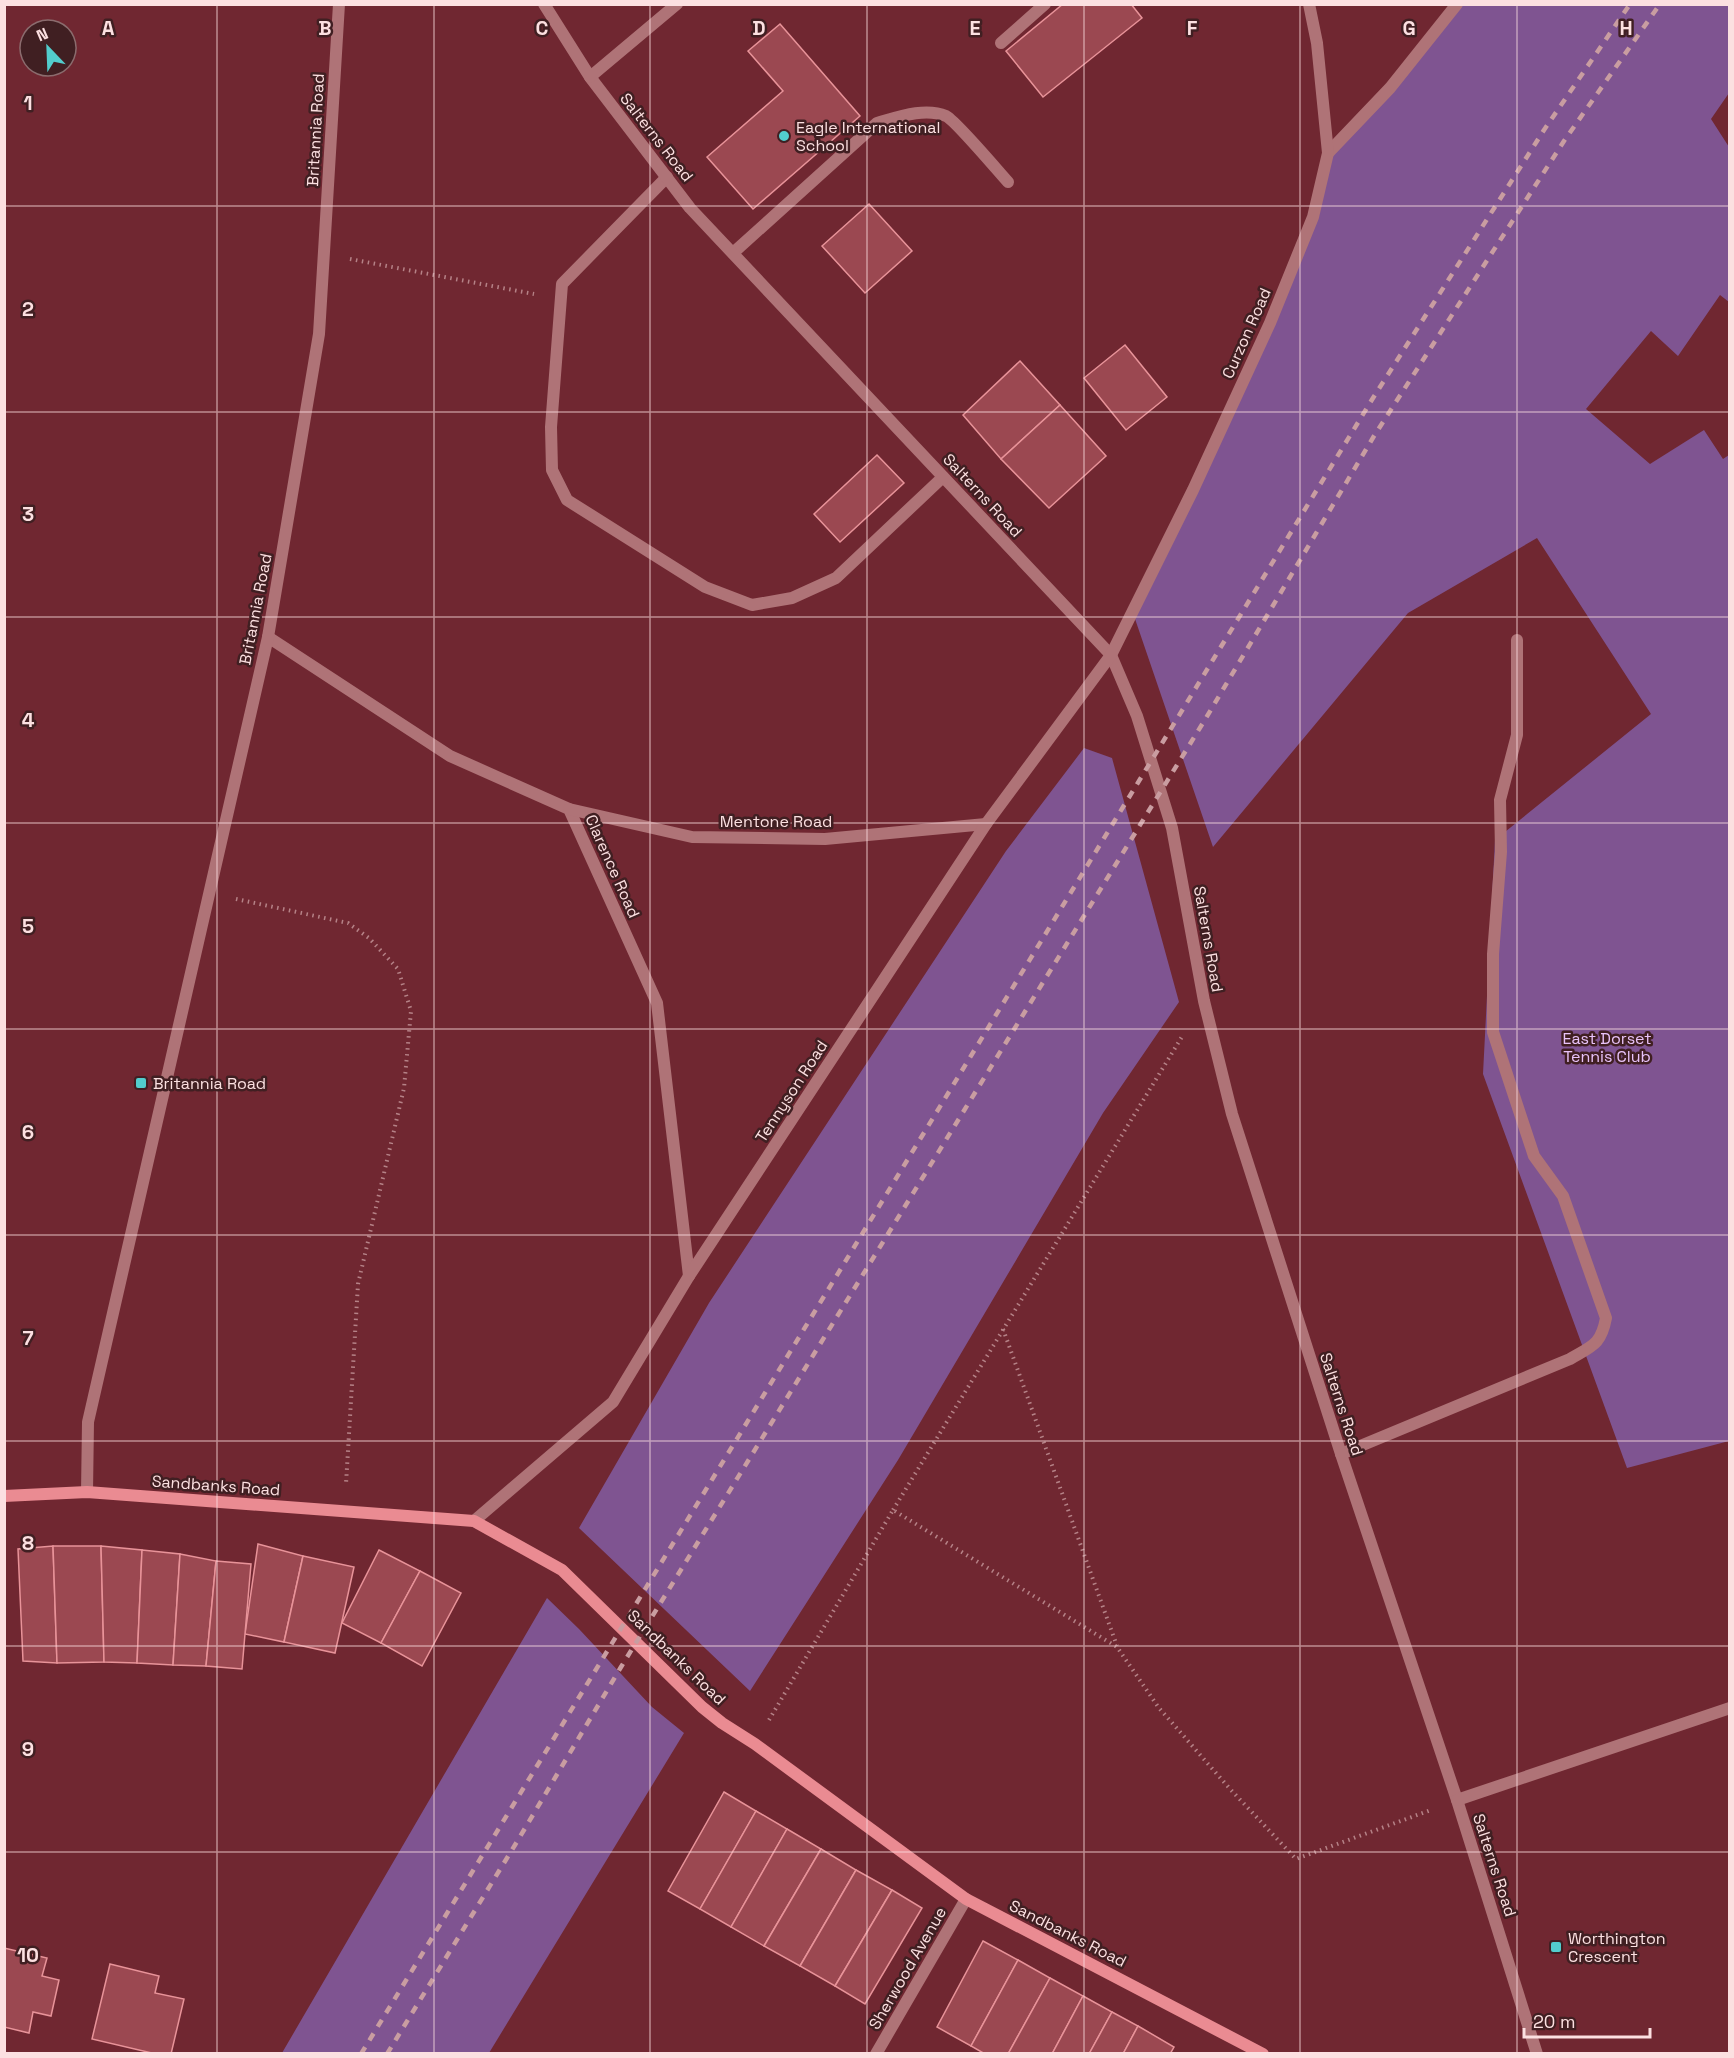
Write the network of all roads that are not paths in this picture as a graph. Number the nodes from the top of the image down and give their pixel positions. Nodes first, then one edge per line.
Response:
1 (339, 4) edge
2 (544, 4) edge
3 (676, 4) edge
4 (1045, 4) edge
5 (1309, 4) edge
6 (1457, 4) edge
7 (1000, 42) dead end
8 (590, 77) junction
9 (1328, 153) junction
10 (666, 177) junction
11 (1008, 182) dead end
12 (733, 253) junction
13 (943, 477) junction
14 (268, 637) junction
15 (1517, 640) dead end
16 (1111, 655) junction
17 (569, 809) junction
18 (986, 824) junction
19 (689, 1276) junction
20 (1341, 1454) junction
21 (87, 1492) junction
22 (4, 1496) edge
23 (474, 1521) junction
24 (1730, 1708) edge
25 (1457, 1800) junction
26 (966, 1899) junction
27 (876, 2054) edge
28 (1263, 2054) edge
29 (1538, 2054) edge

1 - 14 street, Britannia Road
2 - 8 street, Salterns Road
3 - 8 street
4 - 7 street
5 - 9 street, Curzon Road
6 - 9 street
8 - 10 street, Salterns Road
9 - 16 street, Curzon Road
10 - 12 street, Salterns Road
10 - 13 street
11 - 12 street
12 - 13 street, Salterns Road
13 - 16 street, Salterns Road
14 - 17 street, Clarence Road
14 - 21 street, Britannia Road
15 - 20 street
16 - 18 street, Tennyson Road
16 - 20 street, Salterns Road
17 - 18 street, Mentone Road
17 - 19 street, Clarence Road
18 - 19 street, Tennyson Road
19 - 23 street, Tennyson Road
20 - 25 street, Salterns Road
21 - 22 main road, Sandbanks Road
21 - 23 main road, Sandbanks Road
23 - 26 main road, Sandbanks Road
24 - 25 street
25 - 29 street, Salterns Road
26 - 27 street, Sherwood Avenue
26 - 28 main road, Sandbanks Road

